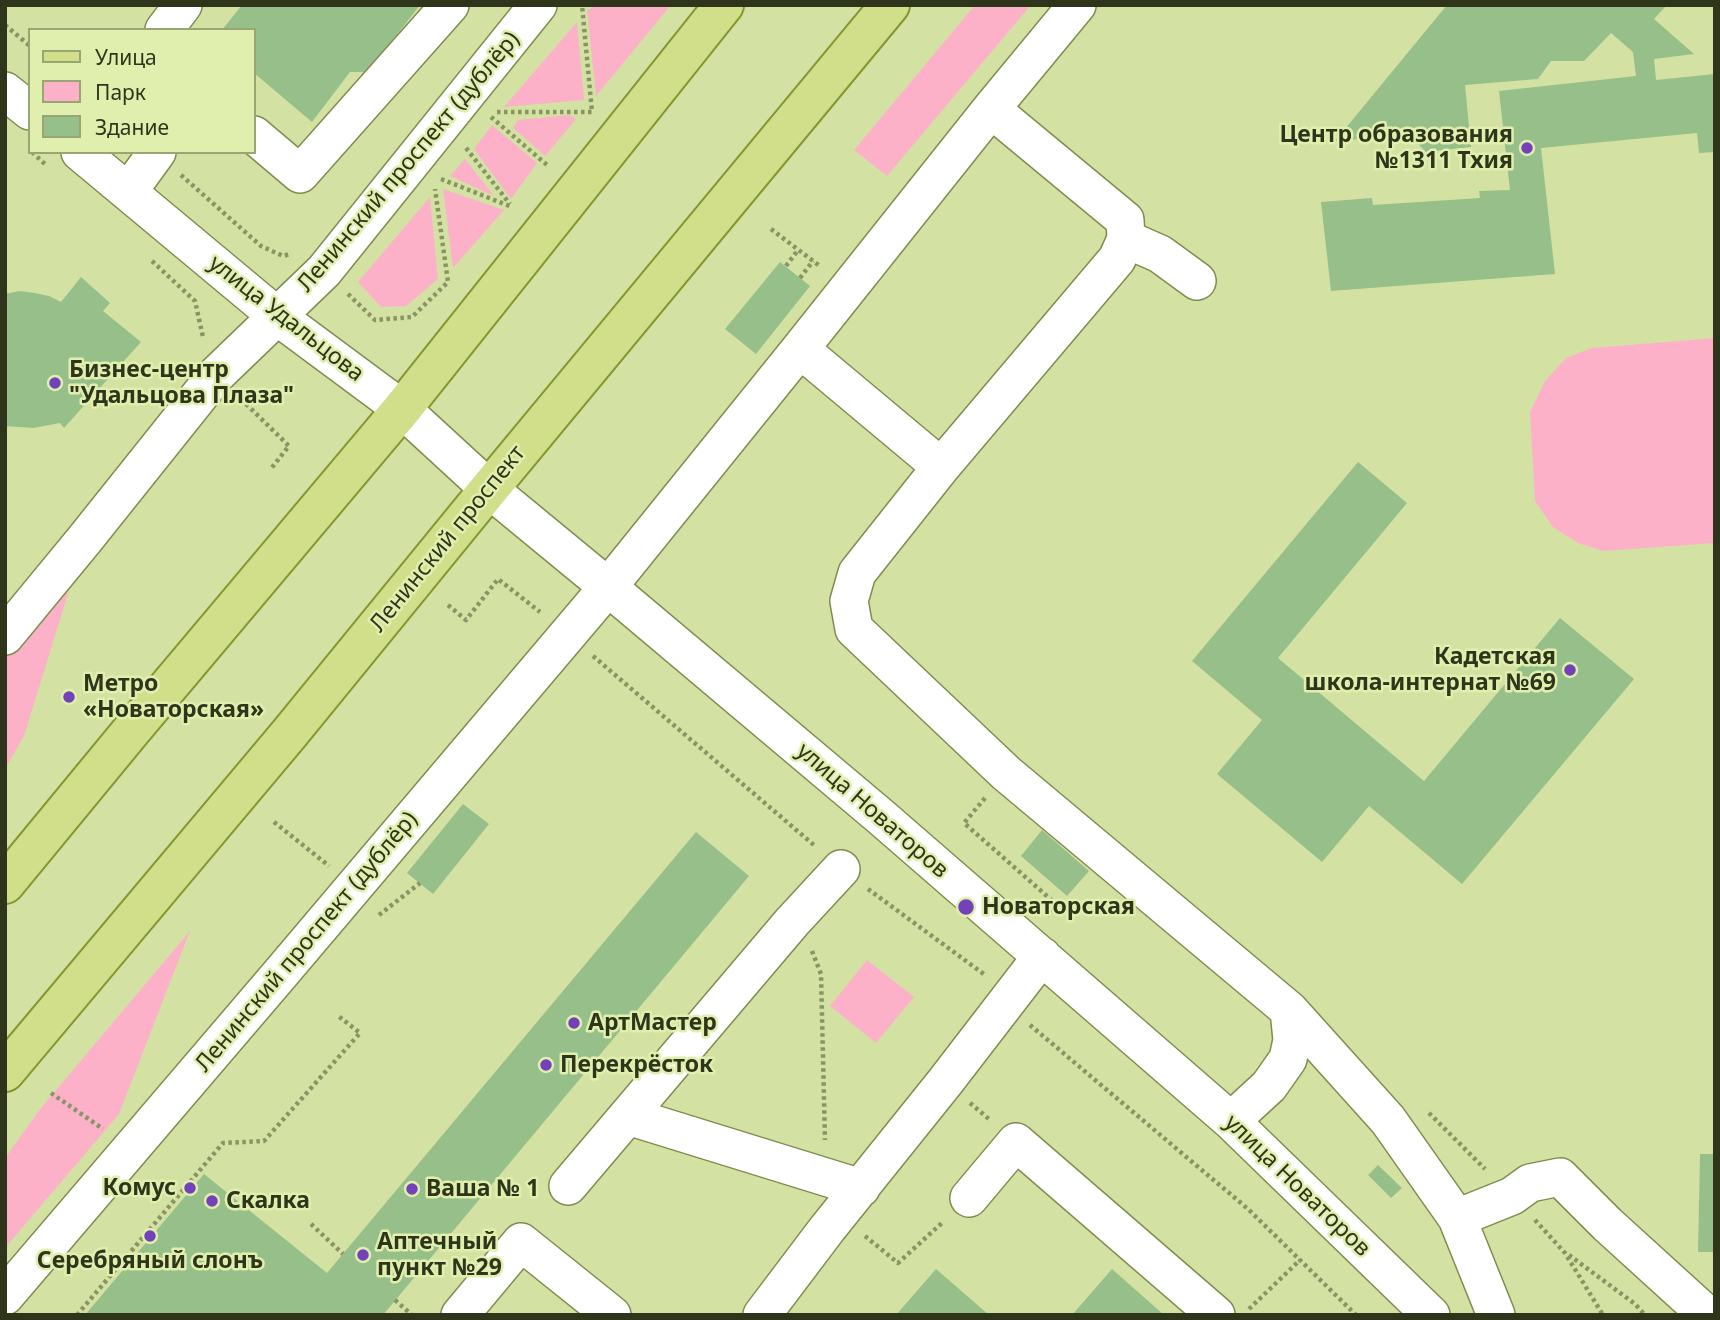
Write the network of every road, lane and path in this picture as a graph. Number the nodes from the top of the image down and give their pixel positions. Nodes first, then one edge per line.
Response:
1 (183, 5) edge
2 (450, 5) edge
3 (538, 5) edge
4 (582, 5) edge
5 (724, 5) edge
6 (890, 5) edge
7 (1077, 5) edge
8 (5, 25) edge
9 (166, 28) edge
10 (28, 44) edge
11 (991, 109) junction
12 (256, 137) edge
13 (461, 141) dead end
14 (39, 154) edge
15 (156, 154) edge
16 (158, 154) edge
17 (66, 162) edge
18 (547, 165) dead end
19 (433, 175) dead end
20 (435, 189) dead end
21 (128, 192) junction
22 (771, 229) dead end
23 (1126, 239) junction
24 (798, 250) junction
25 (144, 254) dead end
26 (292, 254) dead end
27 (813, 261) junction
28 (786, 266) dead end
29 (828, 272) dead end
30 (800, 278) dead end
31 (1197, 281) dead end
32 (340, 286) dead end
33 (278, 317) junction
34 (800, 349) junction
35 (216, 375) junction
36 (402, 409) junction
37 (942, 467) junction
38 (270, 470) dead end
39 (489, 489) junction
40 (608, 587) junction
41 (448, 605) dead end
42 (567, 633) junction
43 (5, 636) edge
44 (841, 869) junction
45 (5, 884) edge
46 (812, 951) dead end
47 (1042, 956) junction
48 (1005, 1003) junction
49 (1289, 1010) junction
50 (337, 1015) dead end
51 (5, 1072) edge
52 (945, 1082) junction
53 (628, 1116) junction
54 (1231, 1121) junction
55 (1016, 1142) junction
56 (826, 1177) junction
57 (568, 1186) dead end
58 (861, 1188) junction
59 (969, 1198) joint
60 (1457, 1218) junction
61 (310, 1224) dead end
62 (827, 1229) junction
63 (1565, 1253) dead end
64 (343, 1254) dead end
65 (1300, 1260) junction
66 (5, 1296) edge
67 (395, 1300) dead end
68 (769, 1312) edge
69 (77, 1315) edge
70 (412, 1315) edge
71 (460, 1315) edge
72 (612, 1315) edge
73 (1216, 1315) edge
74 (1244, 1315) edge
75 (1356, 1315) edge
76 (1431, 1315) edge
77 (1496, 1315) edge
78 (1644, 1315) edge
79 (1707, 1315) edge

1 - 9 street
2 - 12 street
3 - 33 street, Ленинский проспект (дублёр)
4 - 18 path
5 - 36 main road
6 - 39 main road, Ленинский проспект
7 - 11 street, Ленинский проспект (дублёр)
8 - 10 path
11 - 23 street
11 - 34 street, Ленинский проспект (дублёр)
13 - 19 path
14 - 17 path
15 - 21 street
16 - 26 path
17 - 21 street, улица Удальцова
20 - 32 path
21 - 33 street, улица Удальцова
22 - 24 path
23 - 31 street
23 - 37 street
24 - 27 path
24 - 28 path
25 - 35 path
27 - 29 path
27 - 30 path
33 - 35 street, Ленинский проспект (дублёр)
33 - 36 street, улица Удальцова
34 - 37 street
34 - 40 street, Ленинский проспект (дублёр)
35 - 38 path
35 - 43 street, Ленинский проспект (дублёр)
36 - 39 street, улица Удальцова
36 - 45 main road
37 - 49 street
39 - 40 street, улица Новаторов
39 - 51 main road, Ленинский проспект
40 - 42 street, Ленинский проспект (дублёр)
40 - 47 street, улица Новаторов
41 - 42 path
42 - 44 path
42 - 66 street, Ленинский проспект (дублёр)
44 - 48 path
44 - 53 street
46 - 56 path
47 - 48 street
47 - 54 street, улица Новаторов
48 - 52 street
48 - 65 path
49 - 54 street
49 - 60 street
50 - 69 path
52 - 55 path
52 - 58 street
53 - 56 street
53 - 57 street
54 - 76 street, улица Новаторов
55 - 59 street
55 - 73 street
56 - 58 street
58 - 62 street
59 - 62 path
60 - 77 street
60 - 79 street
61 - 64 path
62 - 68 street
63 - 78 path
65 - 74 path
65 - 75 path
67 - 70 path
71 - 72 street

